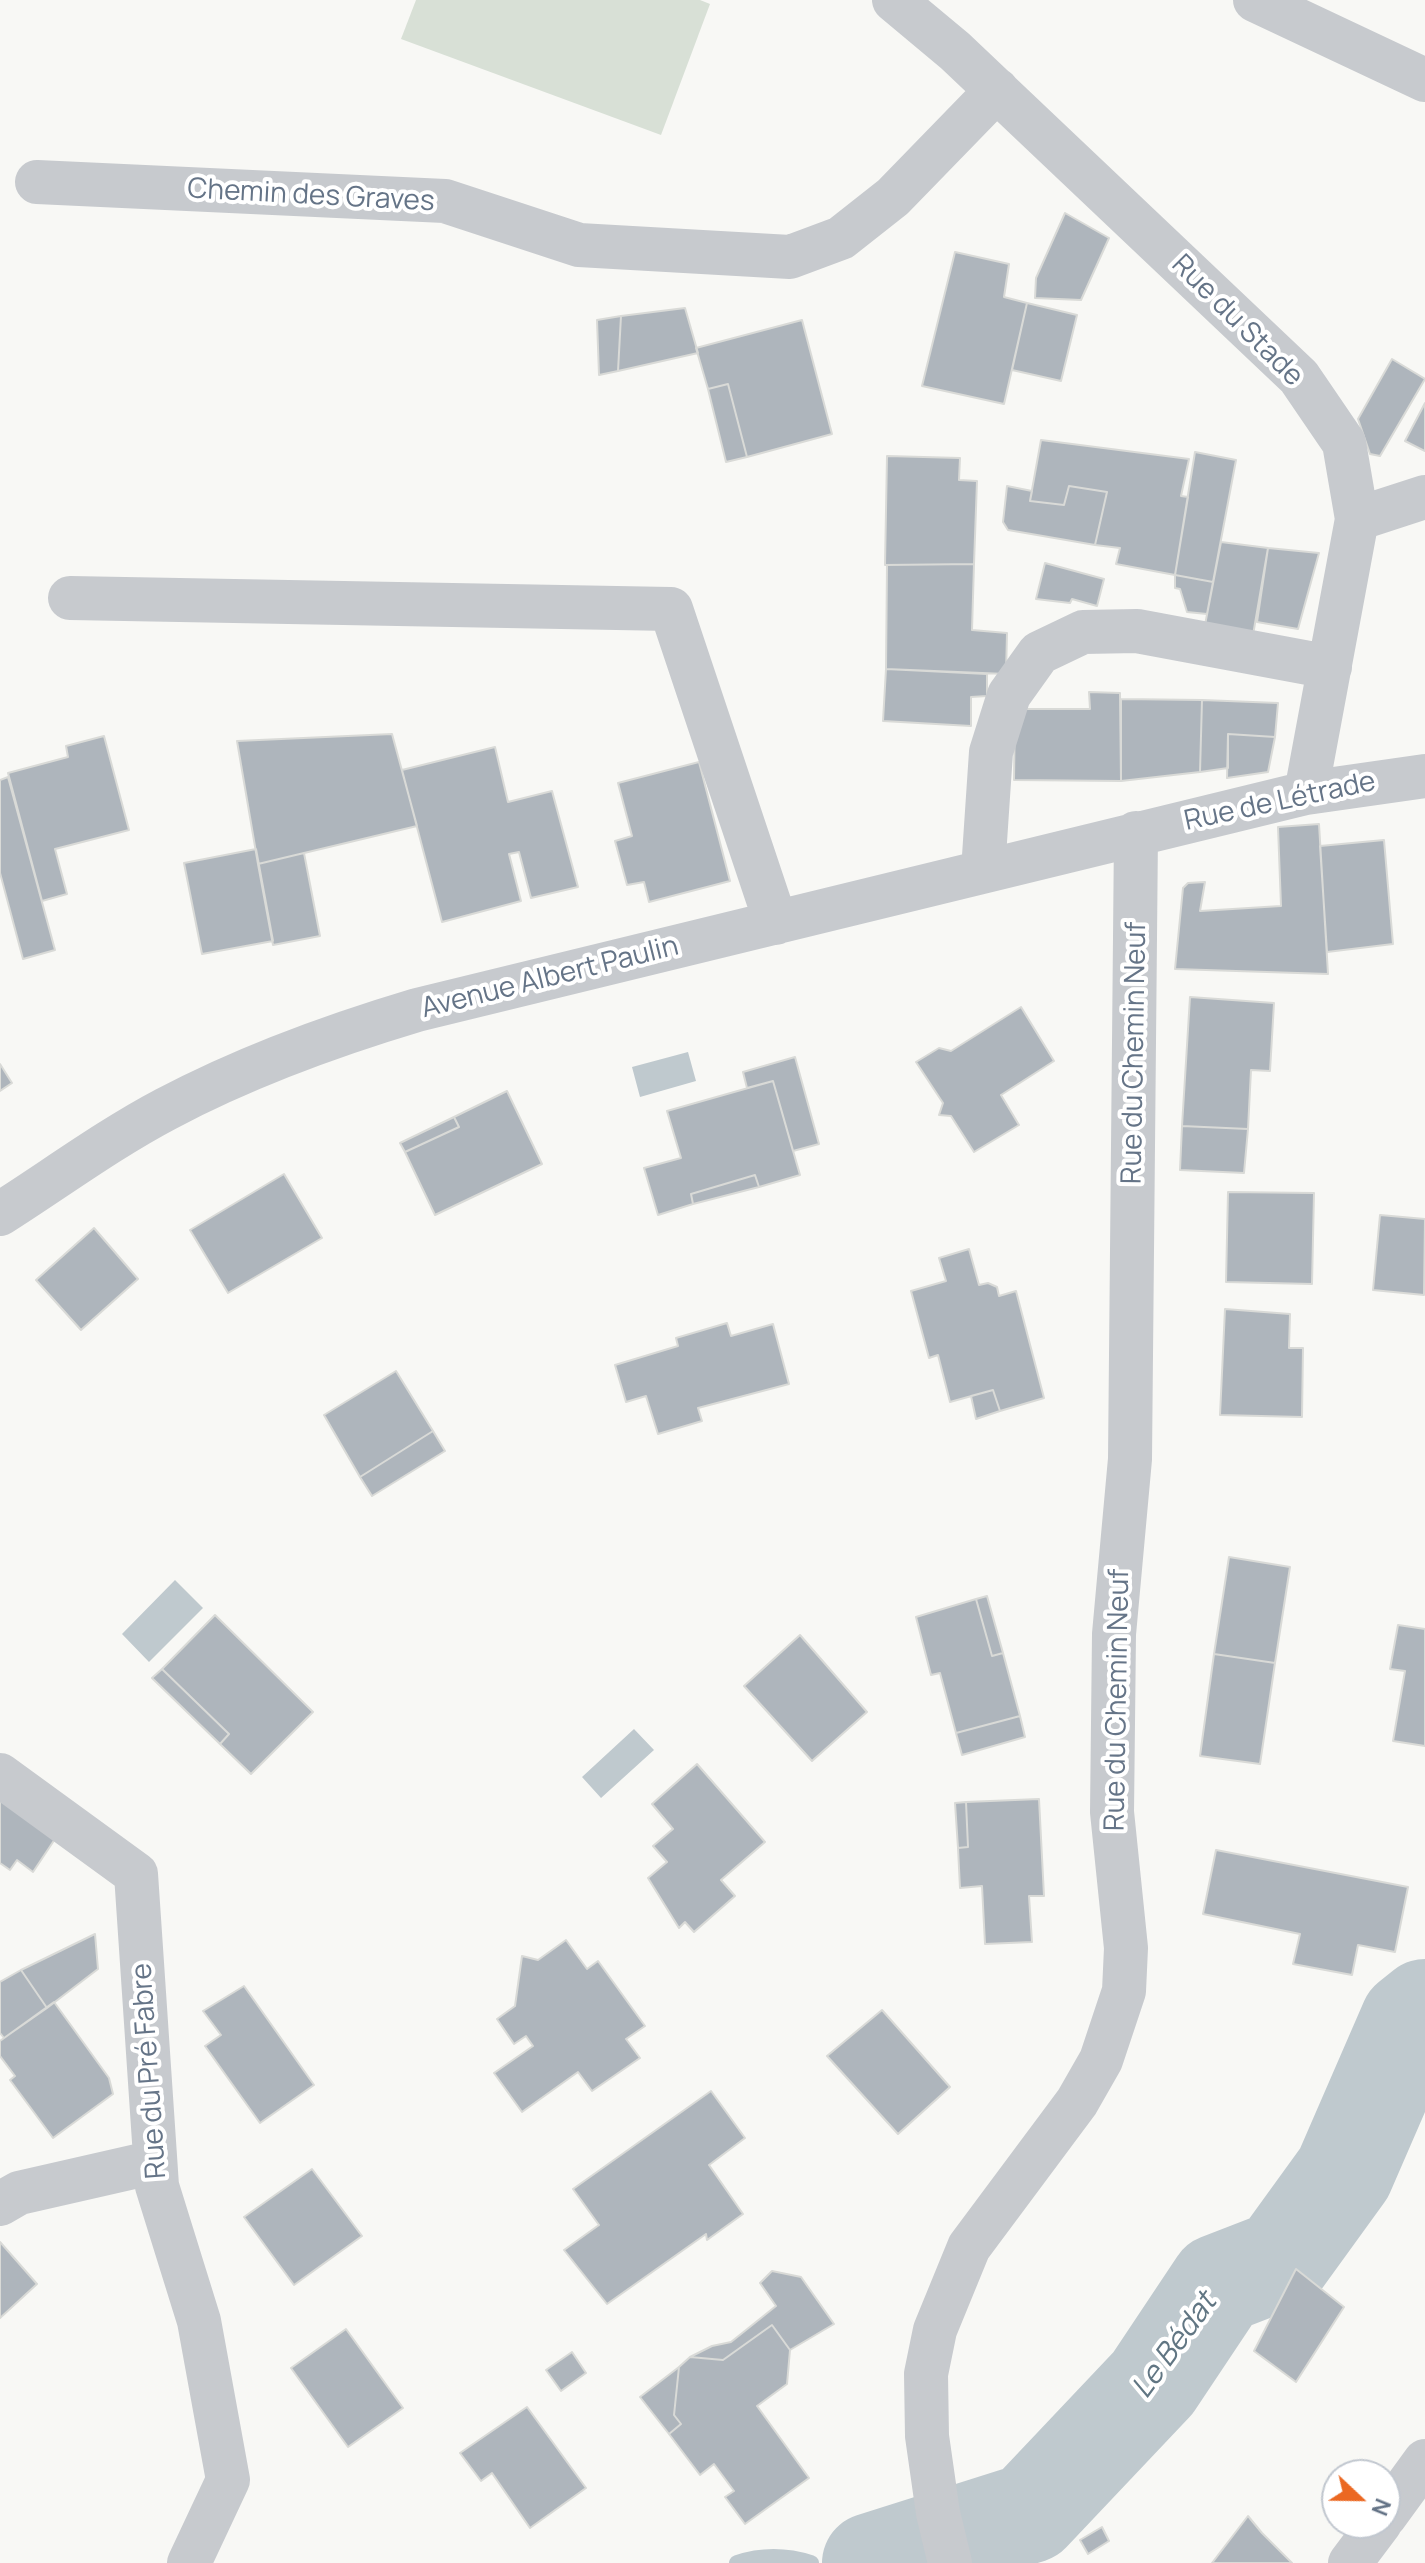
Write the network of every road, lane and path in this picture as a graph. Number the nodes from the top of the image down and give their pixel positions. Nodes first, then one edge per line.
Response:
1 (894, 0) edge
2 (1255, 0) edge
3 (1425, 80) edge
4 (997, 90) junction
5 (37, 182) dead end
6 (1425, 497) edge
7 (1357, 519) junction
8 (70, 598) dead end
9 (1330, 667) junction
10 (1425, 776) edge
11 (1306, 793) junction
12 (1136, 833) junction
13 (983, 871) junction
14 (776, 923) junction
15 (0, 1214) edge
16 (0, 1775) edge
17 (155, 2162) junction
18 (0, 2204) edge
19 (1425, 2461) edge
20 (1401, 2494) edge
21 (1368, 2539) edge
22 (189, 2563) edge
23 (950, 2563) edge
24 (1350, 2563) edge

1 - 4 street, Rue du Stade
2 - 3 street
4 - 5 street, Chemin des Graves
4 - 7 street, Rue du Stade
6 - 7 street
7 - 9 street, Rue du Stade
8 - 14 street
9 - 11 street, Rue du Stade
9 - 13 street
10 - 11 street, Rue de Létrade
11 - 12 street, Rue de Létrade
12 - 13 street, Avenue Albert Paulin
12 - 23 street, Rue du Chemin Neuf
13 - 14 street, Avenue Albert Paulin
14 - 15 street, Avenue Albert Paulin
16 - 17 street, Rue du Pré Fabre
17 - 18 street
17 - 22 street, Rue du Pré Fabre
19 - 20 street
21 - 24 street

